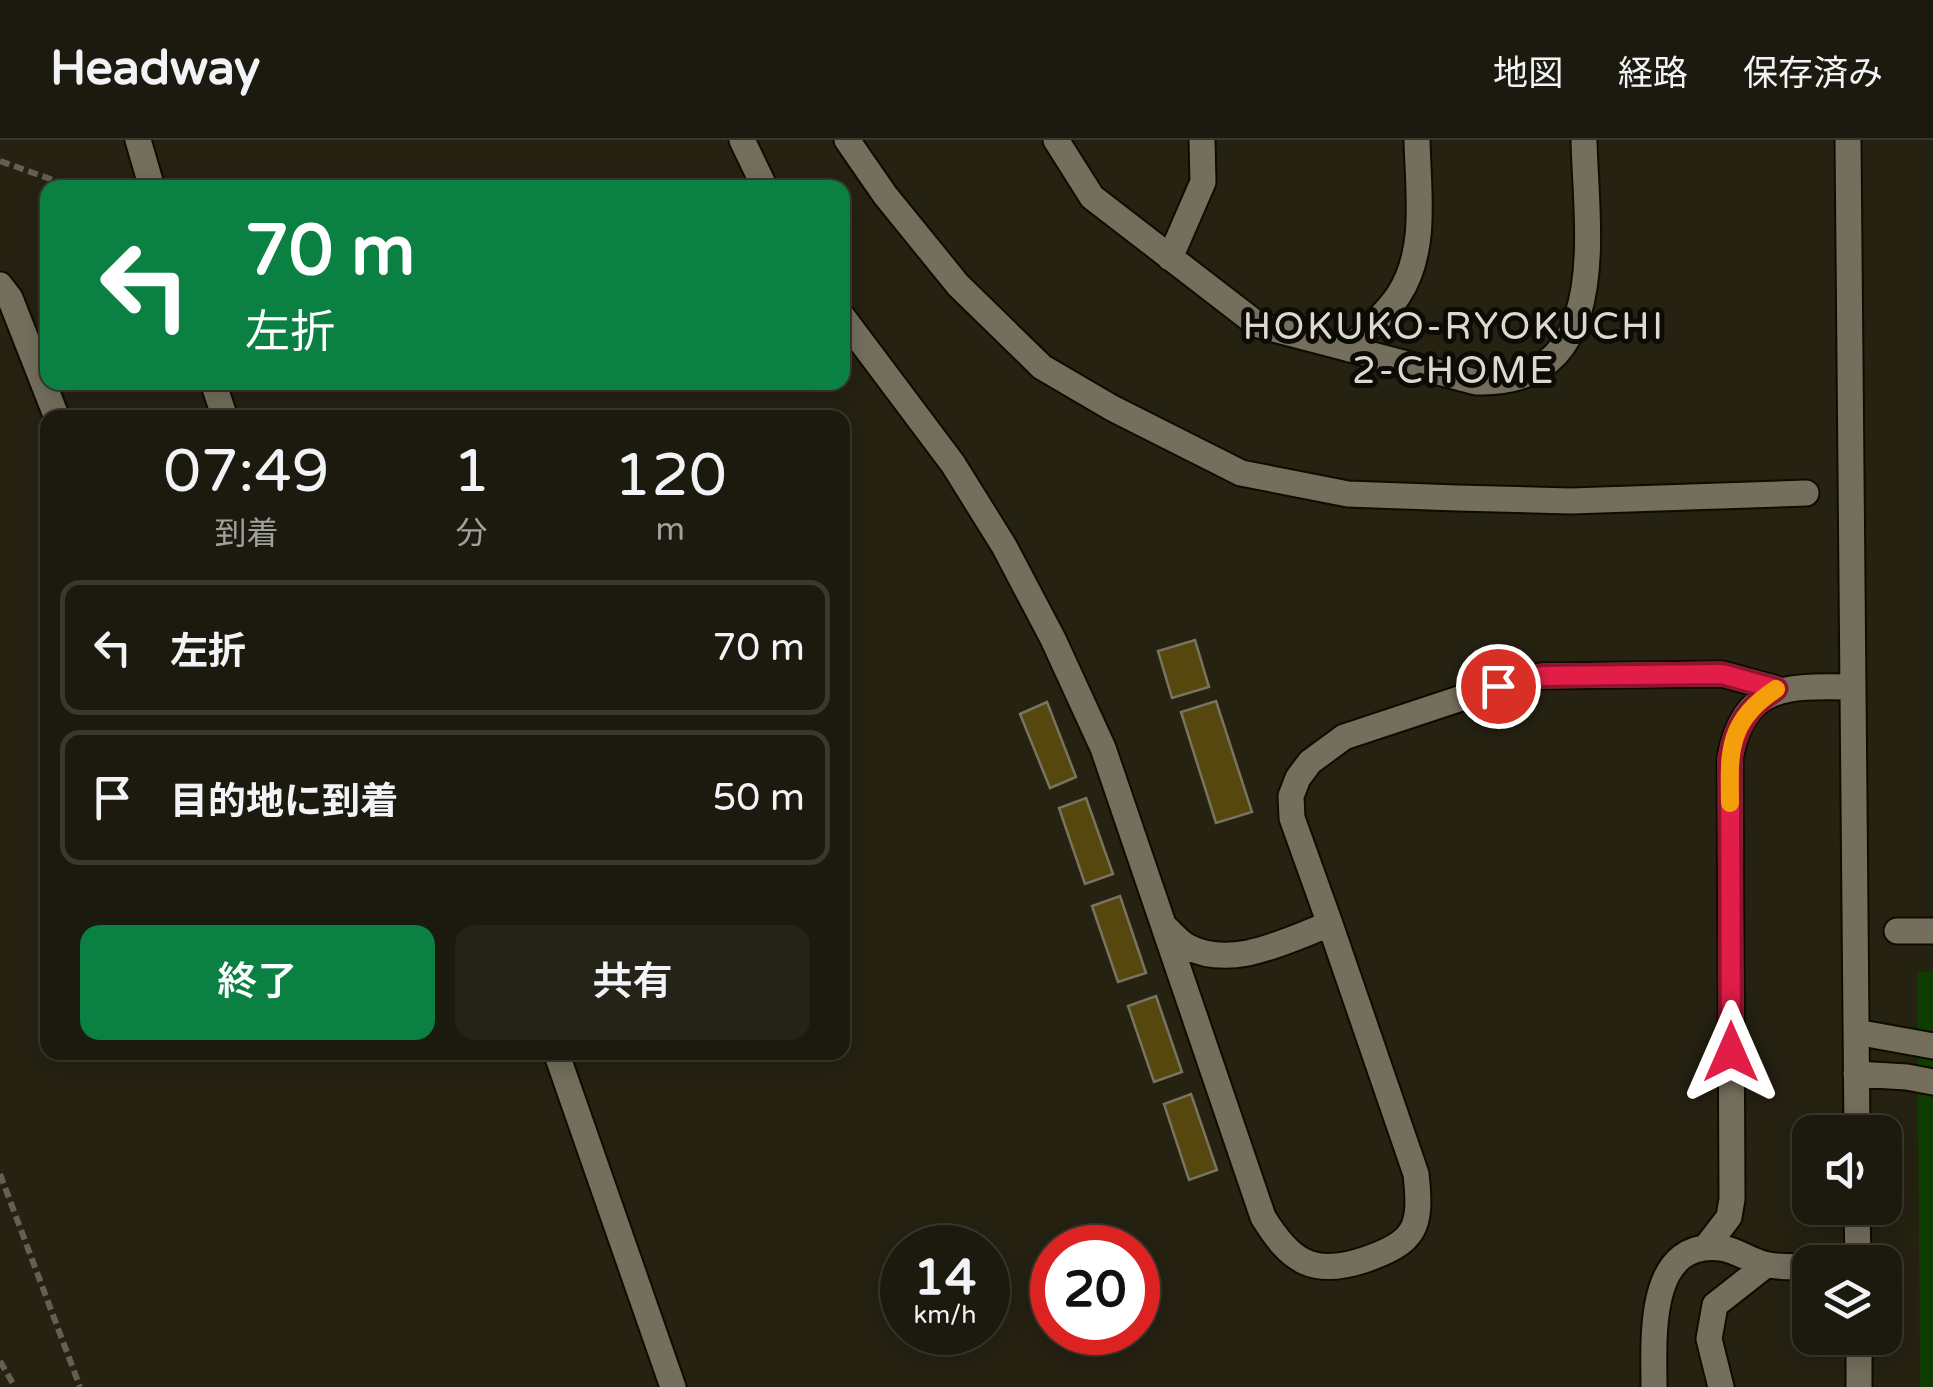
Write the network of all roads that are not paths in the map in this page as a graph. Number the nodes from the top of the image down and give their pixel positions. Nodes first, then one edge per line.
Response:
1 (138, 140) edge
2 (742, 140) edge
3 (846, 140) edge
4 (1056, 140) edge
5 (1202, 140) edge
6 (1417, 140) edge
7 (1584, 140) edge
8 (1848, 140) edge
9 (150, 180) edge
10 (761, 180) edge
11 (1170, 258) junction
12 (0, 285) edge
13 (850, 327) edge
14 (1349, 349) junction
15 (40, 376) edge
16 (1806, 493) dead end
17 (1853, 687) junction
18 (1776, 689) junction
19 (1330, 924) junction
20 (1164, 926) junction
21 (1897, 931) dead end
22 (1933, 931) edge
23 (1856, 1032) junction
24 (1933, 1046) edge
25 (559, 1060) edge
26 (1856, 1074) junction
27 (1933, 1082) edge
28 (1857, 1115) edge
29 (1706, 1247) junction
30 (1766, 1265) junction
31 (1792, 1266) edge
32 (1859, 1355) edge
33 (673, 1387) edge
34 (1654, 1387) edge
35 (1721, 1387) edge
36 (1859, 1387) edge

1 - 9 street
2 - 10 street
3 - 16 street
4 - 11 street
5 - 11 street
6 - 14 street
7 - 14 street
8 - 17 street
11 - 14 street
12 - 15 street
13 - 20 street
17 - 18 street
17 - 23 street
18 - 19 street
18 - 29 street
19 - 20 street
19 - 20 street
21 - 22 street
23 - 24 street
23 - 26 street
25 - 33 street
26 - 27 street
26 - 28 street
29 - 30 street
29 - 34 street
30 - 31 street
30 - 35 street
32 - 36 street

